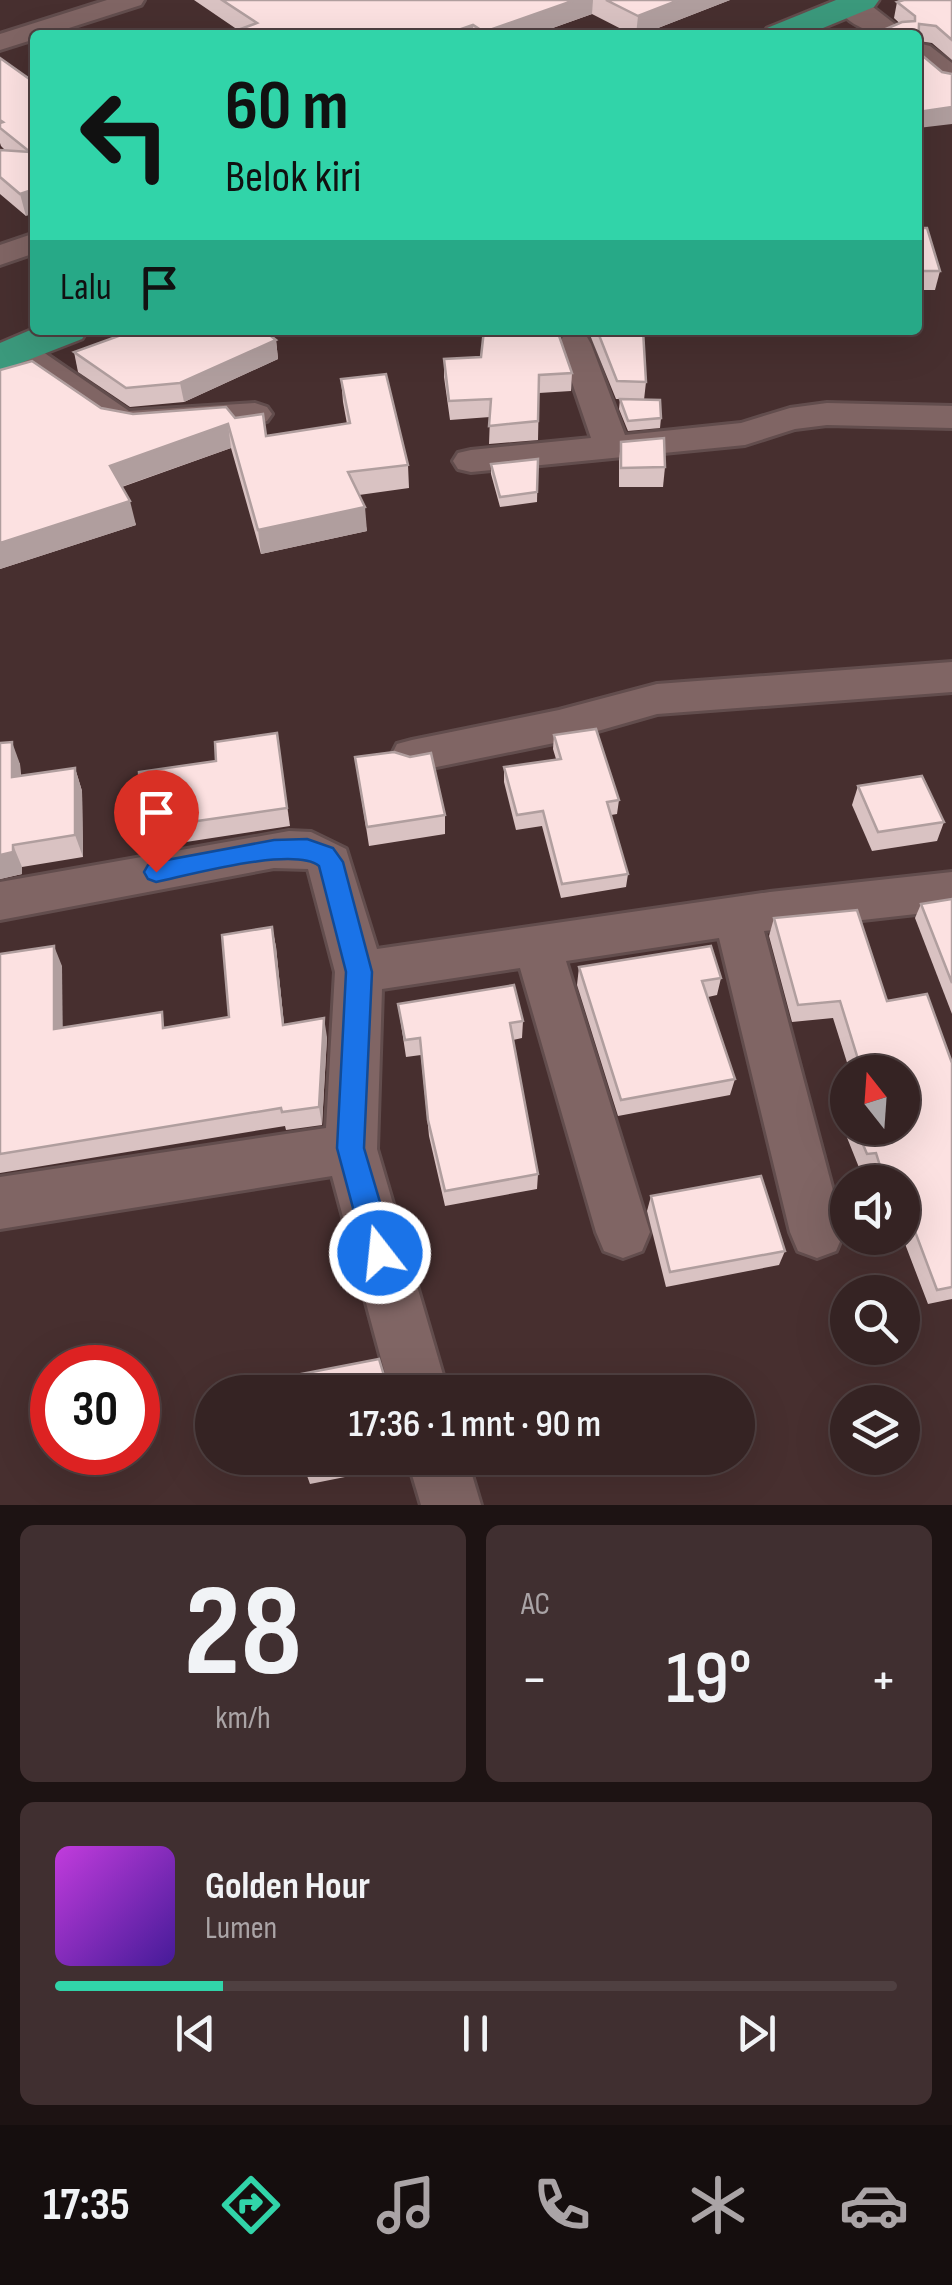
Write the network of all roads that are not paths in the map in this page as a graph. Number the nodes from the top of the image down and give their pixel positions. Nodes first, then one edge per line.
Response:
1 (132, 0) edge
2 (851, 2) edge
3 (38, 30) edge
4 (789, 30) edge
5 (887, 30) edge
6 (30, 32) edge
7 (0, 42) edge
8 (922, 56) edge
9 (952, 80) edge
10 (30, 244) edge
11 (0, 256) edge
12 (54, 335) edge
13 (575, 344) dead end
14 (6, 353) edge
15 (256, 414) edge
16 (952, 417) edge
17 (612, 447) junction
18 (472, 460) dead end
19 (952, 678) edge
20 (412, 756) edge
21 (952, 890) edge
22 (0, 901) edge
23 (737, 917) junction
24 (538, 947) junction
25 (359, 972) junction
26 (350, 1148) junction
27 (0, 1203) edge
28 (623, 1232) dead end
29 (818, 1232) dead end
30 (414, 1375) edge
31 (442, 1475) edge
32 (450, 1505) edge

1 - 3 street
2 - 4 highway
2 - 5 street
6 - 7 street
8 - 9 street
10 - 11 street
12 - 14 highway
13 - 17 street
14 - 15 street
16 - 17 street
17 - 18 street
19 - 20 street
21 - 23 street
22 - 25 street
23 - 24 street
23 - 29 street
24 - 25 street
24 - 28 street
25 - 26 street
26 - 27 street
26 - 30 street
31 - 32 street

